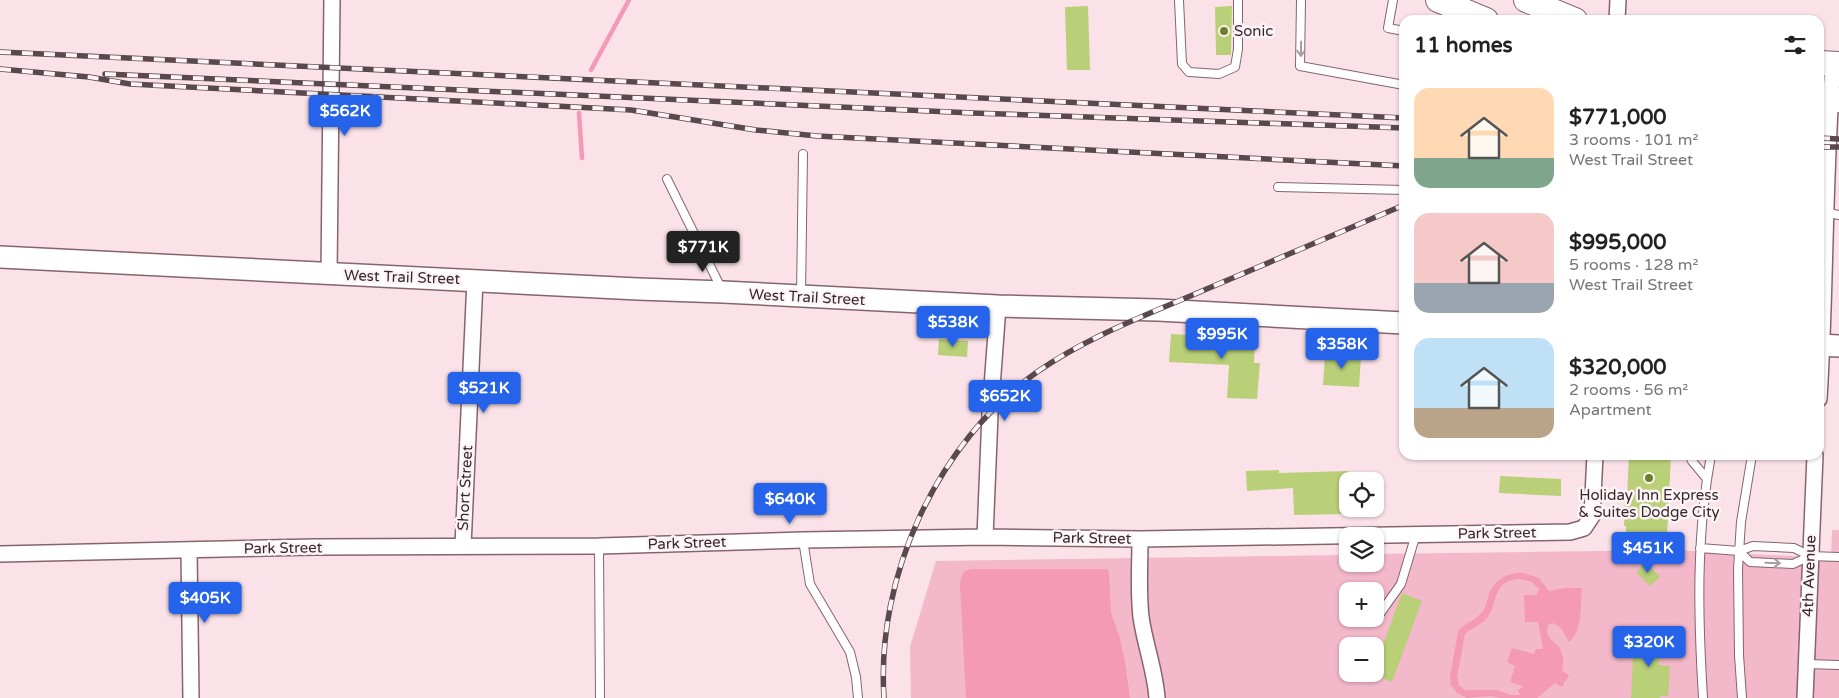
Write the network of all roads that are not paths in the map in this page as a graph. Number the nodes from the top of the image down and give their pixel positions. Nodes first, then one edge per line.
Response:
1 (332, 0) edge
2 (1179, 0) edge
3 (1238, 0) edge
4 (1301, 0) edge
5 (1393, 0) edge
6 (1438, 0) edge
7 (1526, 0) edge
8 (1618, 0) edge
9 (1474, 15) edge
10 (1563, 15) edge
11 (1617, 15) edge
12 (1399, 30) edge
13 (1830, 64) edge
14 (1399, 84) edge
15 (1829, 99) edge
16 (803, 154) dead end
17 (667, 179) dead end
18 (1278, 187) dead end
19 (1399, 190) edge
20 (1828, 213) edge
21 (0, 257) edge
22 (329, 274) junction
23 (475, 280) junction
24 (723, 292) junction
25 (800, 297) junction
26 (998, 306) junction
27 (1399, 323) edge
28 (1827, 345) edge
29 (1824, 365) edge
30 (1595, 460) edge
31 (1692, 460) edge
32 (1710, 460) edge
33 (1751, 460) edge
34 (1815, 460) edge
35 (1707, 479) junction
36 (1416, 534) junction
37 (985, 537) junction
38 (1140, 539) junction
39 (803, 540) junction
40 (462, 546) junction
41 (599, 546) junction
42 (1700, 548) junction
43 (189, 550) junction
44 (1739, 551) junction
45 (0, 554) edge
46 (1810, 556) junction
47 (1839, 557) edge
48 (1384, 608) edge
49 (1806, 664) junction
50 (1839, 665) edge
51 (190, 698) edge
52 (600, 698) edge
53 (858, 698) edge
54 (1157, 698) edge
55 (1703, 698) edge
56 (1742, 698) edge
57 (1804, 698) edge

1 - 22 street
2 - 3 lane
4 -> 14 lane
5 - 12 lane
6 - 9 main road
7 - 10 main road
8 - 11 street
13 - 15 street
15 - 20 street
16 - 25 lane
17 - 24 lane
18 - 19 lane
20 - 28 street
21 - 22 main road, West Trail Street
22 - 23 main road, West Trail Street
23 - 24 main road, West Trail Street
23 - 40 street, Short Street
24 - 25 main road, West Trail Street
25 - 26 main road, West Trail Street
26 - 27 main road, West Trail Street
26 - 37 street
28 - 29 street
30 - 36 street, Park Street
31 - 35 lane
32 - 35 lane
33 - 44 lane
34 - 46 street, 4th Avenue
35 - 42 lane
36 - 38 street, Park Street
36 - 48 lane
37 - 38 street, Park Street
37 - 39 street, Park Street
38 - 54 street
39 - 41 street, Park Street
39 - 53 lane
40 - 41 street, Park Street
40 - 43 street, Park Street
41 - 52 lane
42 - 44 lane
42 - 55 lane
43 - 45 street, Park Street
43 - 51 street
44 - 46 lane
44 -> 46 lane
44 - 56 lane
46 - 47 lane
46 - 49 street, 4th Avenue
49 - 50 lane
49 - 57 street, 4th Avenue

